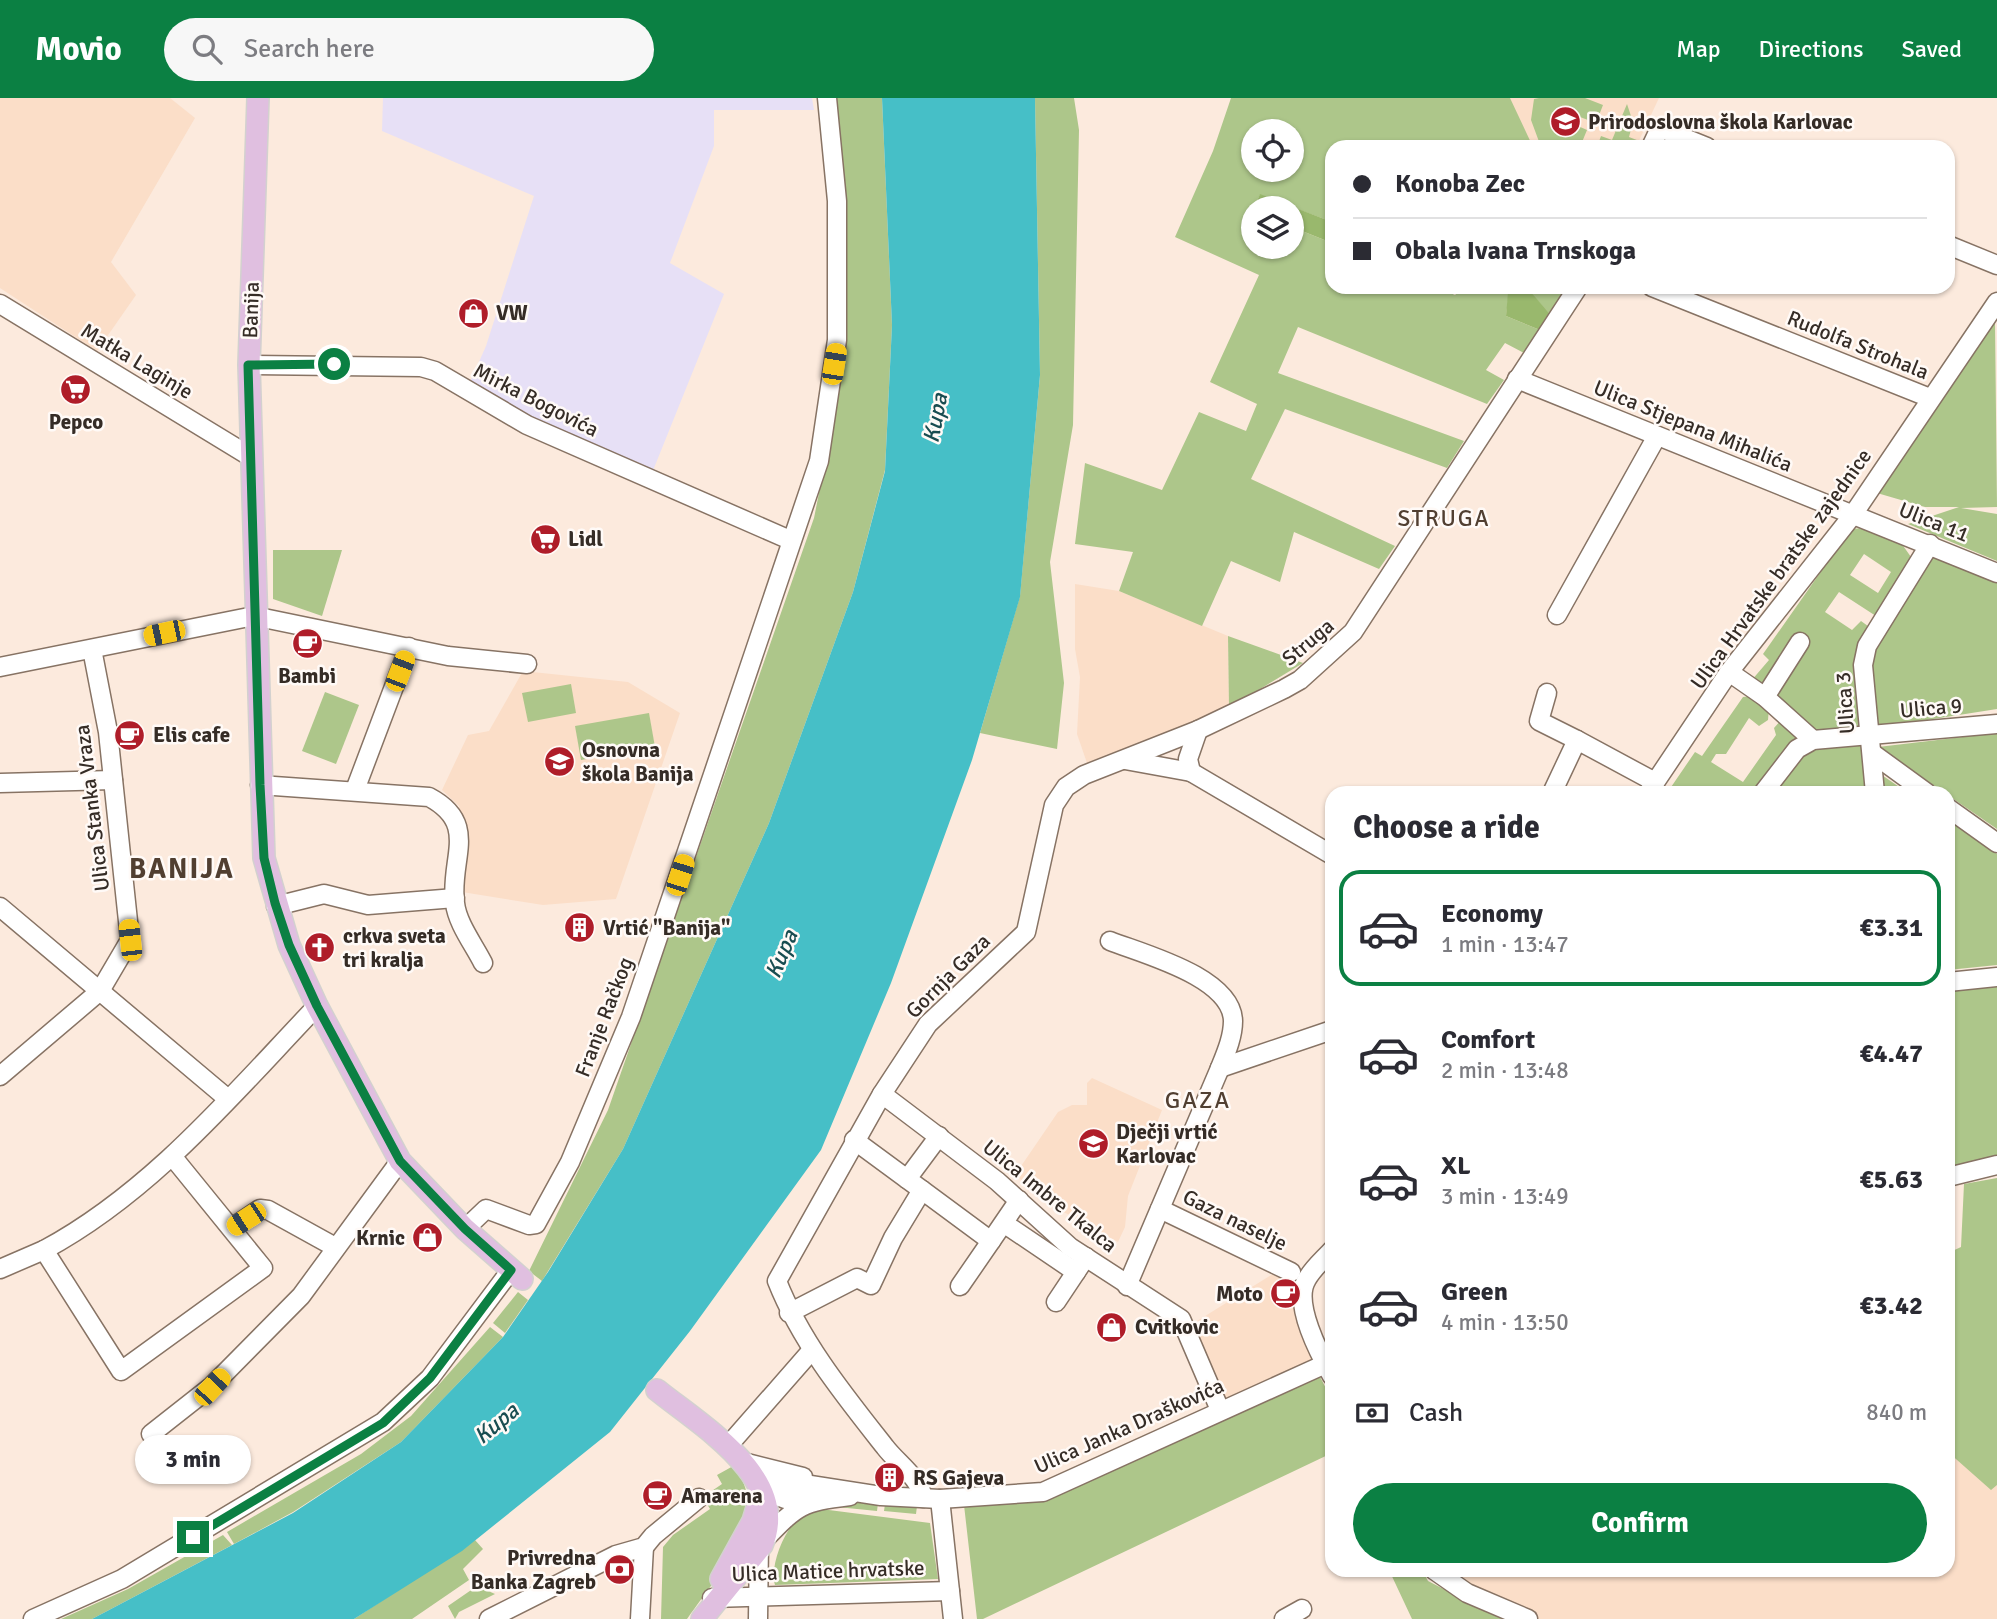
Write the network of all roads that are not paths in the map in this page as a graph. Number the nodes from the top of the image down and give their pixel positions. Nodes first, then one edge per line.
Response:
1 (258, 98) edge
2 (827, 98) edge
3 (1654, 140) edge
4 (1690, 140) edge
5 (1955, 248) edge
6 (1997, 265) edge
7 (1573, 294) edge
8 (1670, 294) edge
9 (1997, 302) edge
10 (0, 304) edge
11 (248, 365) junction
12 (1517, 379) junction
13 (1930, 398) junction
14 (1657, 436) junction
15 (251, 457) junction
16 (1852, 516) junction
17 (790, 540) junction
18 (1930, 544) junction
19 (1997, 573) edge
20 (1557, 615) dead end
21 (254, 616) junction
22 (1800, 642) dead end
23 (409, 647) junction
24 (92, 649) junction
25 (527, 664) dead end
26 (0, 667) edge
27 (1730, 672) junction
28 (1547, 693) dead end
29 (1765, 698) junction
30 (1997, 724) edge
31 (1198, 730) junction
32 (1577, 740) junction
33 (1813, 740) junction
34 (1871, 745) junction
35 (1125, 760) junction
36 (1191, 772) junction
37 (113, 780) junction
38 (0, 783) edge
39 (260, 785) junction
40 (1555, 786) edge
41 (1650, 786) edge
42 (1653, 786) edge
43 (1768, 786) edge
44 (1874, 786) edge
45 (1919, 786) edge
46 (355, 790) junction
47 (1955, 813) edge
48 (1997, 843) edge
49 (1325, 851) edge
50 (455, 898) junction
51 (0, 906) edge
52 (276, 906) junction
53 (1110, 941) dead end
54 (483, 963) dead end
55 (1997, 977) edge
56 (1955, 981) edge
57 (100, 991) junction
58 (317, 1006) junction
59 (1325, 1032) edge
60 (1220, 1068) junction
61 (0, 1076) edge
62 (882, 1094) junction
63 (228, 1098) junction
64 (939, 1136) junction
65 (854, 1140) junction
66 (172, 1156) junction
67 (400, 1161) junction
68 (1997, 1165) edge
69 (1955, 1177) edge
70 (907, 1179) junction
71 (922, 1190) junction
72 (1019, 1200) junction
73 (1160, 1209) junction
74 (1006, 1224) junction
75 (232, 1228) junction
76 (465, 1229) junction
77 (991, 1241) junction
78 (335, 1247) junction
79 (44, 1250) junction
80 (1325, 1258) edge
81 (1081, 1264) junction
82 (0, 1269) edge
83 (1291, 1272) dead end
84 (517, 1274) joint
85 (960, 1286) dead end
86 (1127, 1286) junction
87 (1056, 1302) dead end
88 (789, 1312) junction
89 (812, 1350) junction
90 (1325, 1359) edge
91 (1325, 1369) edge
92 (657, 1390) dead end
93 (1220, 1410) junction
94 (151, 1434) dead end
95 (727, 1447) junction
96 (743, 1462) junction
97 (818, 1492) junction
98 (759, 1497) junction
99 (699, 1498) dead end
100 (931, 1499) junction
101 (761, 1545) junction
102 (638, 1554) junction
103 (1444, 1577) edge
104 (950, 1591) junction
105 (757, 1595) junction
106 (708, 1609) edge
107 (1302, 1609) dead end
108 (33, 1619) edge
109 (489, 1619) edge
110 (640, 1619) edge
111 (758, 1619) edge
112 (953, 1619) edge
113 (1284, 1619) edge
114 (1528, 1619) edge

1 - 11 main road, Banija
2 - 17 street
3 - 4 street
5 - 6 street
7 - 12 street, Struga
8 - 13 street, Rudolfa Strohala
9 - 13 street, Ulica Hrvatske bratske zajednice
10 - 15 street, Matka Laginje
11 - 15 main road, Banija
11 - 17 street, Mirka Bogovića
12 - 14 street, Ulica Stjepana Mihalića
12 - 31 street, Struga
13 - 16 street, Ulica Hrvatske bratske zajednice
14 - 16 street, Ulica Stjepana Mihalića
14 - 20 street
15 - 21 main road, Banija
16 - 18 street, Ulica 11
16 - 27 street, Ulica Hrvatske bratske zajednice
17 - 76 street, Franje Račkog
18 - 19 street, Ulica 11
18 - 34 street, Ulica 3
21 - 23 street
21 - 24 street
21 - 39 main road, Banija
22 - 29 street
23 - 25 street
23 - 46 street
24 - 26 street
24 - 37 street, Ulica Stanka Vraza
27 - 29 street
27 - 42 street, Ulica Hrvatske bratske zajednice
28 - 32 street
29 - 33 street
30 - 34 street, Ulica 9
31 - 35 street, Struga
31 - 36 street
32 - 40 street
32 - 41 street
33 - 34 street, Ulica 9
33 - 43 street
34 - 44 street, Ulica 3
34 - 45 street
35 - 36 street
35 - 62 street, Gornja Gaza
36 - 49 street
37 - 38 street
37 - 57 street, Ulica Stanka Vraza
39 - 46 street
39 - 52 main road, Banija
46 - 50 street
47 - 48 street
50 - 52 street
50 - 54 street
51 - 57 street
52 - 58 main road, Banija
53 - 60 street, Gaza naselje
55 - 56 street
57 - 61 street, Ulica Stanka Vraza
57 - 63 street
58 - 63 street
58 - 67 main road, Banija
59 - 60 street
60 - 73 street, Gaza naselje
62 - 64 street, Ulica Imbre Tkalca
62 - 65 street, Gornja Gaza
63 - 66 street
64 - 70 street
64 - 72 street, Ulica Imbre Tkalca
65 - 70 street
65 - 88 street, Gornja Gaza
66 - 75 street
66 - 79 street
67 - 76 main road, Banija
67 - 78 street
68 - 69 street
70 - 71 street
71 - 77 street
71 - 88 street
72 - 74 street
72 - 81 street, Ulica Imbre Tkalca
73 - 83 street, Gaza naselje
73 - 86 street, Gaza naselje
74 - 77 street
74 - 81 street
75 - 78 street
75 - 79 street
76 - 84 main road, Banija
77 - 85 street
78 - 94 street
79 - 82 street
80 - 90 street
81 - 86 street, Ulica Imbre Tkalca
81 - 87 street
84 - 108 street
86 - 93 street, Ulica Imbre Tkalca
88 - 89 street
89 - 95 street
89 - 100 street
91 - 93 street, Ulica Janka Draškovića
92 - 95 main road
93 - 100 street, Ulica Janka Draškovića
95 - 96 main road
96 - 97 street
96 - 98 main road
97 - 98 street
97 - 100 street, Ulica Janka Draškovića
97 - 101 street
98 - 101 main road
98 - 106 main road
99 - 102 street
100 - 104 street
101 - 105 street
101 - 106 main road
102 - 109 street
102 - 110 street
103 - 114 street
104 - 105 street, Ulica Matice hrvatske
104 - 112 street
105 - 106 street, Ulica Matice hrvatske
105 - 111 street
107 - 113 street

